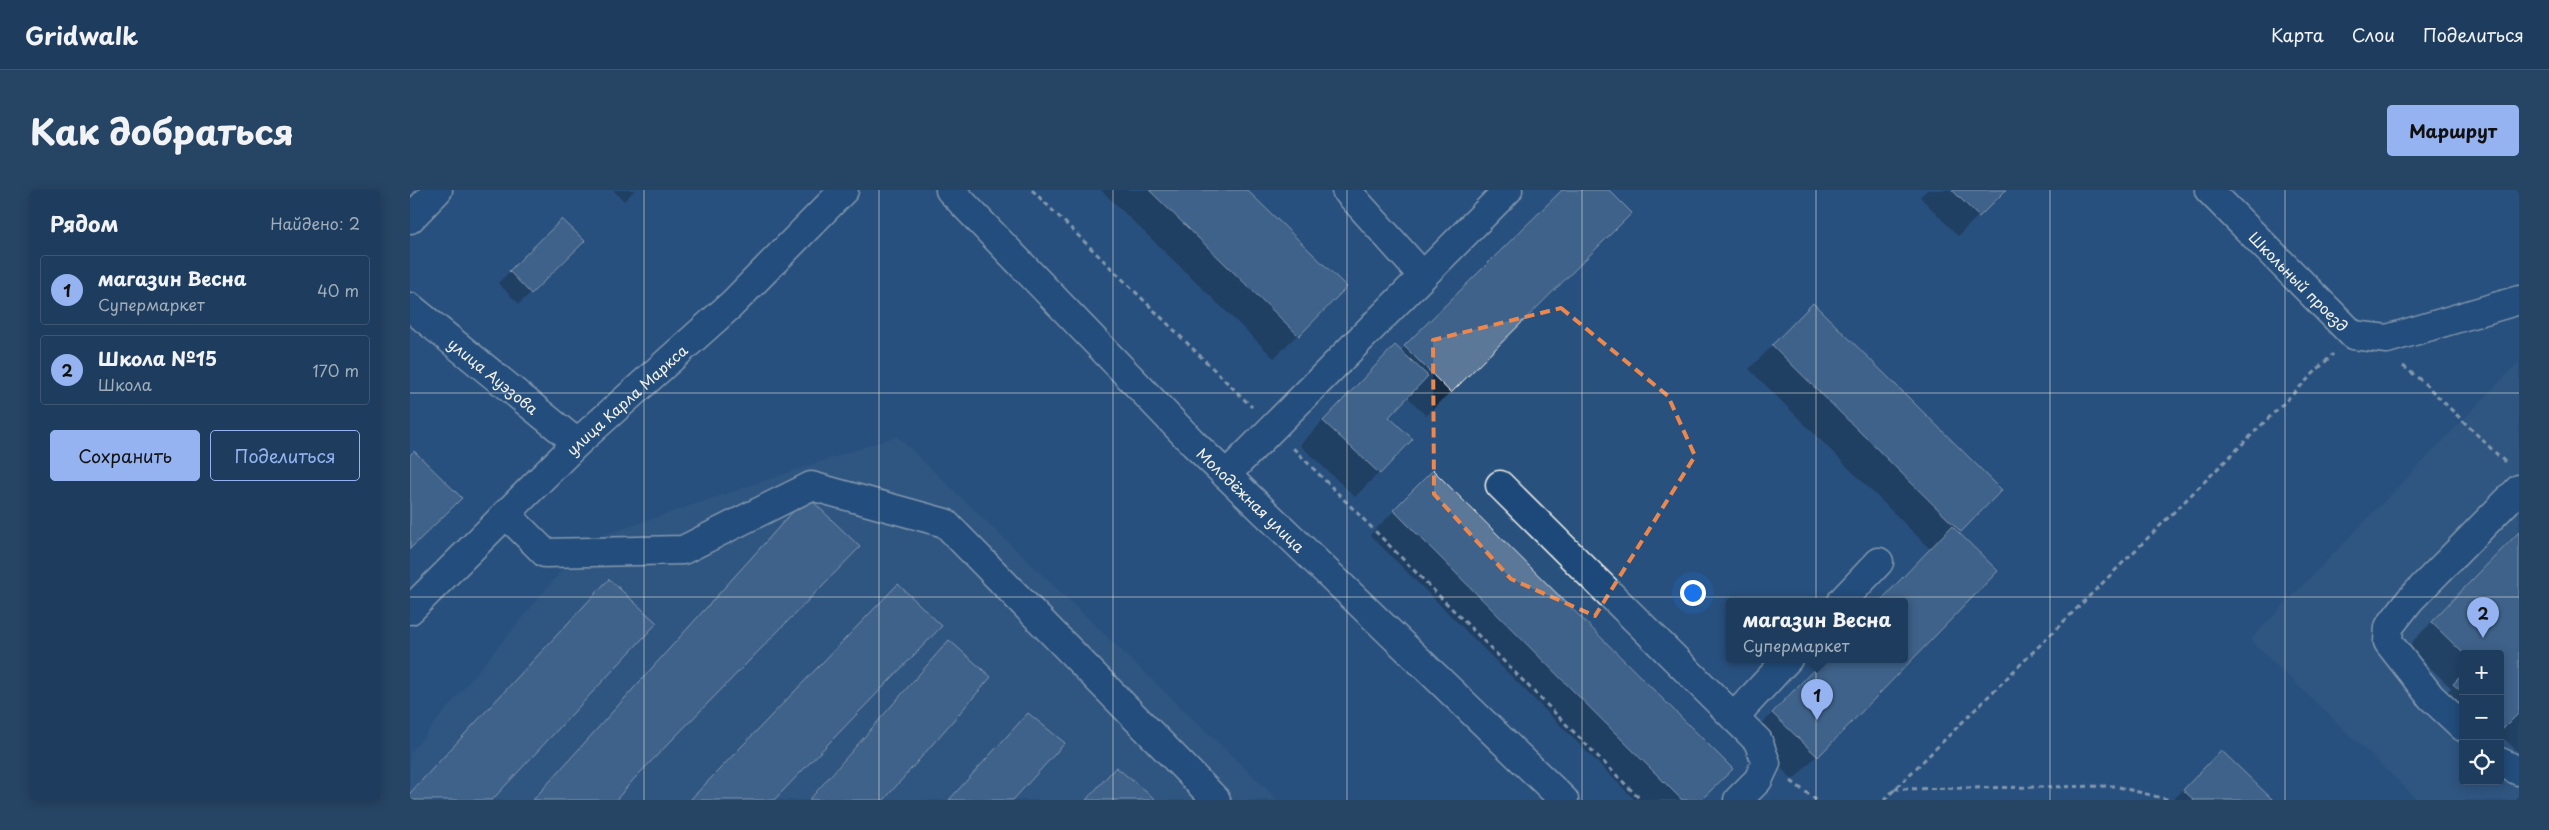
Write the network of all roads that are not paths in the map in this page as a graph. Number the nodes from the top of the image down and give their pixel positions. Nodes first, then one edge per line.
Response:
1 (438, 190) edge
2 (844, 190) edge
3 (950, 190) edge
4 (1346, 190) edge
5 (1508, 190) edge
6 (2208, 190) edge
7 (410, 219) edge
8 (1423, 276) junction
9 (2519, 300) edge
10 (410, 307) edge
11 (577, 443) junction
12 (1226, 475) junction
13 (2516, 479) edge
14 (1500, 485) dead end
15 (506, 514) junction
16 (1879, 562) dead end
17 (1845, 598) edge
18 (410, 610) edge
19 (1784, 663) edge
20 (1734, 717) junction
21 (2459, 723) edge
22 (2504, 764) edge
23 (2519, 771) edge
24 (1216, 800) edge
25 (1564, 800) edge
26 (1738, 800) edge

1 - 7 street
2 - 11 street, улица Карла Маркса
3 - 12 street, Молодёжная улица
4 - 8 street
5 - 8 street
6 - 9 street, Школьный проезд
8 - 12 street
10 - 11 street, улица Ауэзова
11 - 15 street, улица Карла Маркса
12 - 25 street, Молодёжная улица
13 - 21 street
14 - 20 street
15 - 18 street, улица Карла Маркса
15 - 24 street
16 - 17 street
19 - 20 street
20 - 26 street
22 - 23 street

